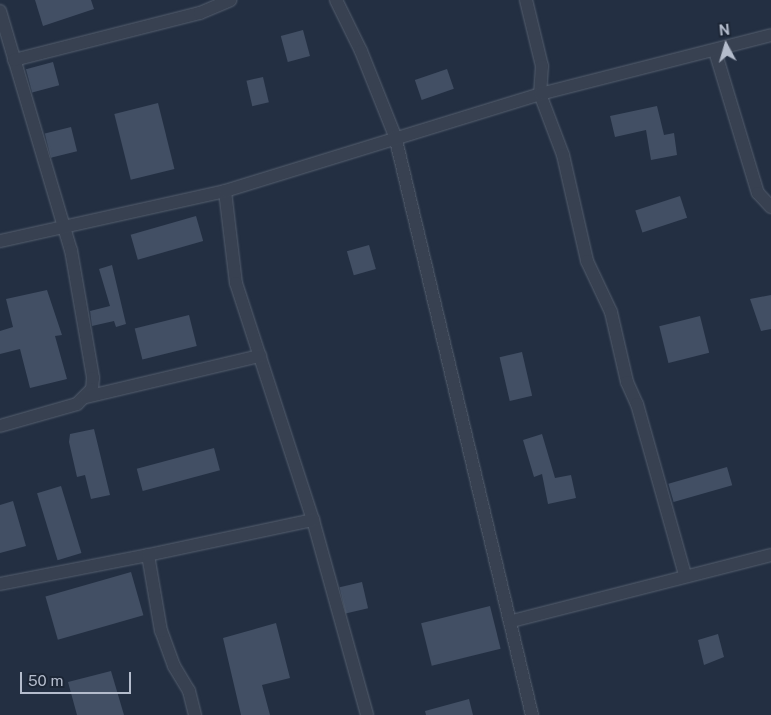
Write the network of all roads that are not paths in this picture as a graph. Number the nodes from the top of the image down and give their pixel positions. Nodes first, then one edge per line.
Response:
1 (230, 0) edge
2 (336, 0) edge
3 (526, 0) edge
4 (0, 11) edge
5 (771, 36) edge
6 (715, 51) junction
7 (14, 60) junction
8 (540, 94) junction
9 (395, 136) junction
10 (225, 191) junction
11 (771, 207) edge
12 (63, 229) junction
13 (0, 241) edge
14 (260, 356) junction
15 (86, 397) junction
16 (0, 426) edge
17 (313, 520) junction
18 (148, 555) junction
19 (771, 555) edge
20 (685, 575) junction
21 (0, 584) edge
22 (512, 621) junction
23 (194, 715) edge
24 (367, 715) edge
25 (532, 715) edge

1 - 7 street
2 - 9 street
3 - 8 street
4 - 7 street
5 - 6 street
6 - 8 street
6 - 11 street
7 - 12 street
8 - 9 street
8 - 20 street
9 - 10 street
9 - 22 street
10 - 12 street
10 - 14 street
12 - 13 street
12 - 15 street
14 - 15 street
14 - 17 street
15 - 16 street
17 - 18 street
17 - 24 street
18 - 21 street
18 - 23 street
19 - 20 street
20 - 22 street
22 - 25 street

